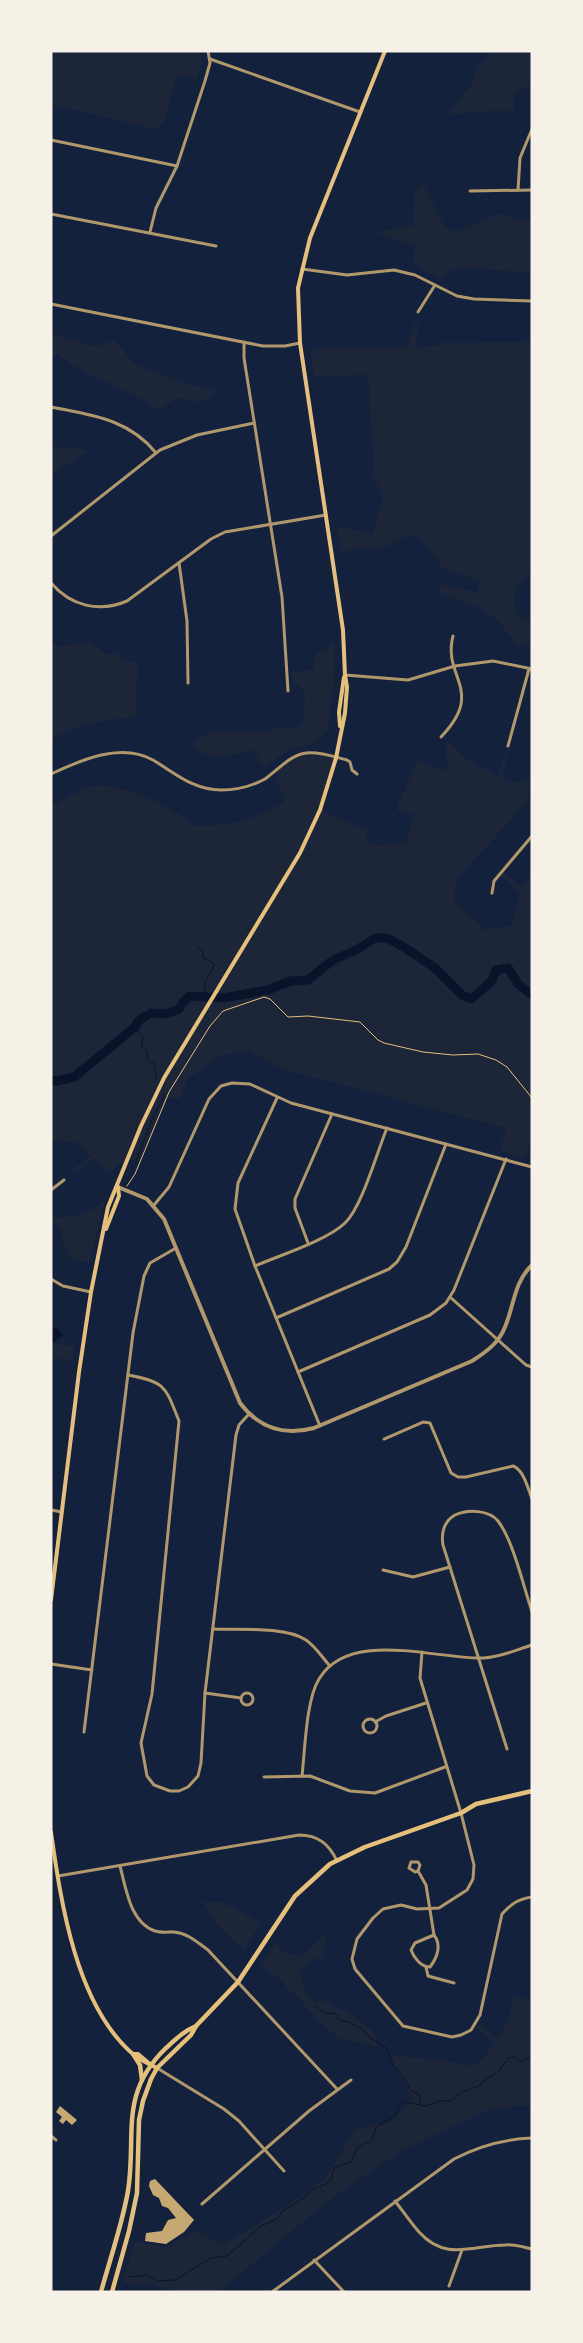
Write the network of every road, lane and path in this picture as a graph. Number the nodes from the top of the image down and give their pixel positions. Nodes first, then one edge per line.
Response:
1 (208, 51) edge
2 (385, 51) edge
3 (210, 59) junction
4 (360, 112) junction
5 (532, 129) edge
6 (51, 140) edge
7 (177, 166) junction
8 (470, 190) dead end
9 (518, 190) junction
10 (532, 190) edge
11 (51, 214) edge
12 (150, 232) junction
13 (216, 246) dead end
14 (301, 269) junction
15 (435, 285) junction
16 (532, 301) edge
17 (51, 304) edge
18 (418, 312) dead end
19 (244, 342) junction
20 (300, 342) junction
21 (51, 407) edge
22 (254, 423) junction
23 (156, 453) junction
24 (327, 515) junction
25 (271, 524) junction
26 (51, 536) edge
27 (179, 563) junction
28 (51, 583) edge
29 (453, 636) dead end
30 (455, 666) junction
31 (530, 669) edge
32 (344, 675) junction
33 (188, 684) dead end
34 (288, 691) dead end
35 (441, 737) dead end
36 (508, 746) dead end
37 (336, 758) junction
38 (51, 774) edge
39 (357, 774) dead end
40 (532, 836) edge
41 (492, 893) dead end
42 (277, 1098) junction
43 (532, 1098) edge
44 (332, 1114) junction
45 (386, 1128) junction
46 (446, 1144) junction
47 (506, 1160) junction
48 (532, 1167) edge
49 (64, 1180) dead end
50 (118, 1187) junction
51 (51, 1190) edge
52 (126, 1190) junction
53 (154, 1205) junction
54 (308, 1243) junction
55 (176, 1248) junction
56 (532, 1265) edge
57 (255, 1266) junction
58 (51, 1279) edge
59 (91, 1292) junction
60 (450, 1297) junction
61 (276, 1318) junction
62 (498, 1339) junction
63 (532, 1366) edge
64 (298, 1372) junction
65 (128, 1375) junction
66 (248, 1414) junction
67 (320, 1426) junction
68 (384, 1439) dead end
69 (532, 1499) edge
70 (51, 1510) edge
71 (62, 1512) junction
72 (450, 1568) junction
73 (383, 1570) dead end
74 (52, 1589) edge
75 (51, 1600) edge
76 (532, 1612) edge
77 (213, 1628) junction
78 (532, 1645) edge
79 (422, 1652) junction
80 (479, 1658) junction
81 (51, 1664) edge
82 (330, 1666) junction
83 (92, 1670) junction
84 (205, 1693) junction
85 (241, 1698) dead end
86 (426, 1703) junction
87 (375, 1722) junction
88 (84, 1732) dead end
89 (507, 1749) dead end
90 (445, 1767) junction
91 (302, 1776) junction
92 (264, 1777) dead end
93 (532, 1791) edge
94 (460, 1813) junction
95 (51, 1832) edge
96 (337, 1860) junction
97 (120, 1866) junction
98 (418, 1871) dead end
99 (58, 1876) junction
100 (532, 1897) edge
101 (431, 1909) junction
102 (434, 1935) junction
103 (426, 1967) junction
104 (238, 1982) junction
105 (454, 1983) dead end
106 (196, 2026) junction
107 (133, 2054) junction
108 (151, 2065) junction
109 (157, 2068) junction
110 (142, 2080) junction
111 (351, 2080) dead end
112 (337, 2089) junction
113 (51, 2136) edge
114 (532, 2138) edge
115 (56, 2140) dead end
116 (264, 2150) junction
117 (284, 2171) dead end
118 (396, 2201) junction
119 (202, 2204) dead end
120 (532, 2248) edge
121 (462, 2250) junction
122 (314, 2260) junction
123 (449, 2286) dead end
124 (102, 2292) edge
125 (112, 2292) edge
126 (272, 2292) edge
127 (344, 2292) edge

1 - 3 street
2 - 4 main road
3 - 4 street
3 - 7 street
4 - 14 main road
5 - 9 street
6 - 7 street
7 - 12 street
8 - 9 street
9 - 10 street
11 - 12 street
12 - 13 street
14 - 15 street
14 - 20 main road
15 - 16 street
15 - 18 street
17 - 19 street
19 - 20 street
19 - 22 street
20 - 24 main road
21 - 23 street
22 - 23 street
22 - 25 street
23 - 26 street
24 - 25 street
24 - 32 main road
25 - 27 street
25 - 34 street
27 - 28 street
27 - 33 street
29 - 30 street
30 - 31 street
30 - 32 street
30 - 35 street
31 - 36 street
32 - 37 main road
37 - 38 street
37 - 39 street
37 - 50 main road
40 - 41 street
42 - 44 street
42 - 53 street
42 - 57 street
43 - 52 path
44 - 45 street
44 - 54 street
45 - 46 street
45 - 54 street
46 - 47 street
46 - 61 street
47 - 48 street
47 - 60 street
49 - 51 street
50 - 52 street
50 - 59 main road
52 - 53 street
53 - 55 street
54 - 57 street
55 - 65 street
55 - 66 street
56 - 62 street
57 - 61 street
58 - 59 street
59 - 71 main road
60 - 62 street
60 - 64 street
61 - 64 street
62 - 63 street
62 - 67 street
64 - 67 street
65 - 83 street
65 - 84 street
66 - 67 street
66 - 77 street
68 - 69 street
70 - 71 street
71 - 74 main road
72 - 73 street
72 - 76 street
72 - 80 street
74 - 75 main road
77 - 82 street
77 - 84 street
78 - 80 street
79 - 80 street
79 - 82 street
79 - 86 street
80 - 89 street
81 - 83 street
82 - 91 street
83 - 88 street
84 - 85 street
86 - 87 street
86 - 90 street
87 - 87 street
90 - 91 street
90 - 94 street
91 - 92 street
93 - 94 main road
94 - 96 main road
94 - 101 street
95 - 99 main road
96 - 97 street
96 - 104 main road
97 - 99 street
97 - 104 street
98 - 101 street
99 - 107 main road
100 - 101 street
101 - 102 street
102 - 103 street
102 - 103 street
103 - 105 street
104 - 106 main road
104 - 112 street
106 - 108 main road
106 - 109 main road
107 - 108 main road
107 - 110 main road
108 - 109 main road
108 - 110 main road
109 - 116 street
109 - 125 main road
110 - 124 main road
111 - 112 street
112 - 116 street
113 - 115 street
114 - 118 street
116 - 117 street
116 - 119 street
118 - 121 street
118 - 122 street
120 - 121 street
121 - 123 street
122 - 126 street
122 - 127 street

